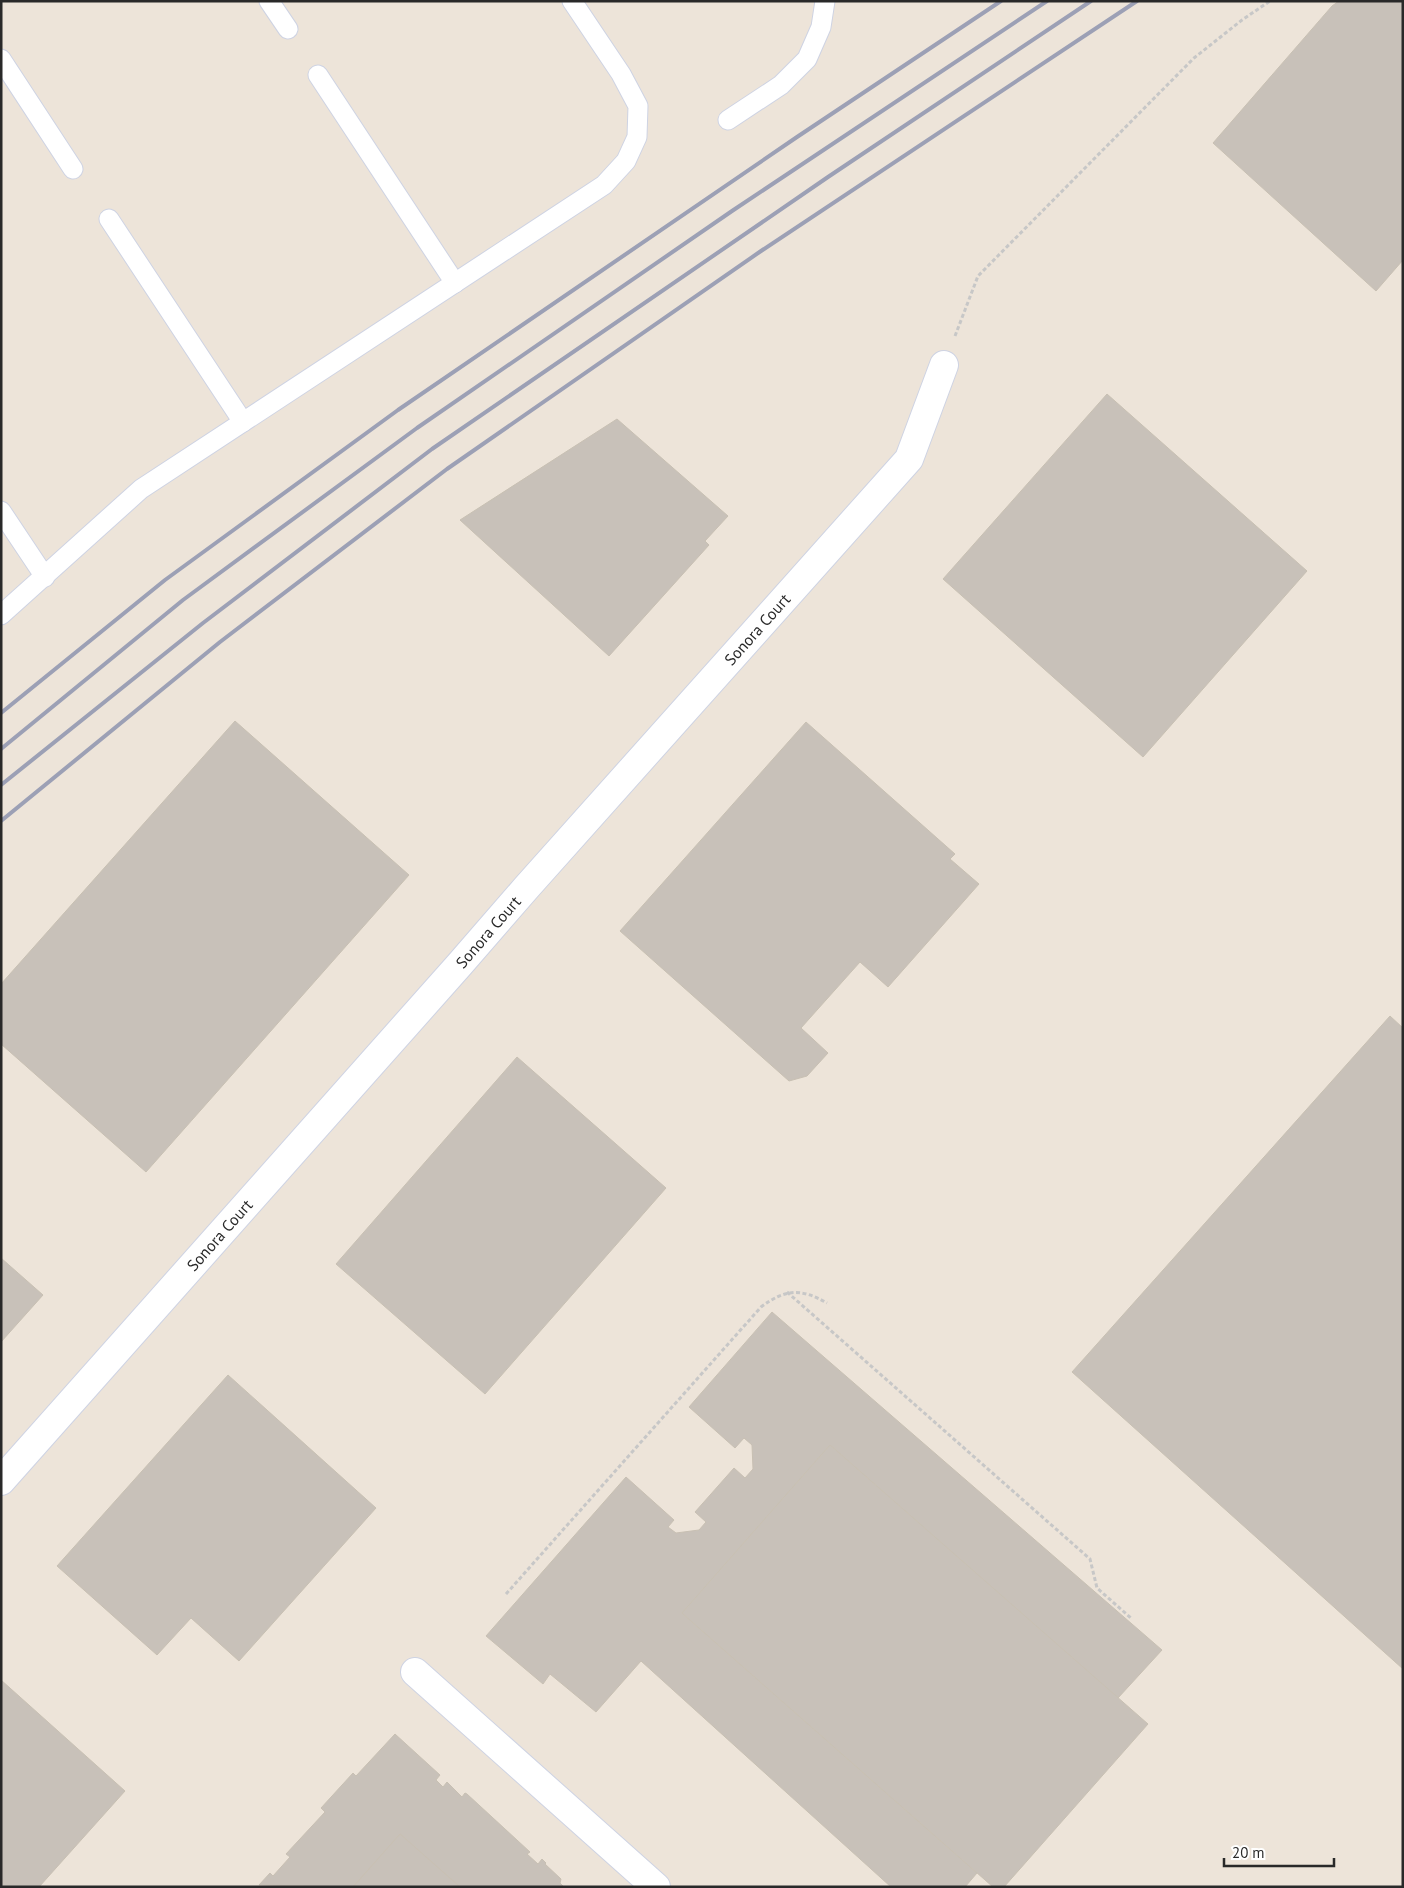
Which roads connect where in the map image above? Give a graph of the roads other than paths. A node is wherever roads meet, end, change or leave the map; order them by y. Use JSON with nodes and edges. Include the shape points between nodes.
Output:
{"nodes":[{"id":1,"x":270,"y":1,"type":"edge"},
{"id":2,"x":572,"y":1,"type":"edge"},
{"id":3,"x":825,"y":1,"type":"edge"},
{"id":4,"x":288,"y":29,"type":"dead end"},
{"id":5,"x":1,"y":59,"type":"edge"},
{"id":6,"x":318,"y":75,"type":"dead end"},
{"id":7,"x":728,"y":120,"type":"dead end"},
{"id":8,"x":73,"y":169,"type":"dead end"},
{"id":9,"x":109,"y":219,"type":"dead end"},
{"id":10,"x":455,"y":283,"type":"junction"},
{"id":11,"x":944,"y":365,"type":"road end"},
{"id":12,"x":243,"y":422,"type":"junction"},
{"id":13,"x":1,"y":511,"type":"edge"},
{"id":14,"x":45,"y":577,"type":"junction"},
{"id":15,"x":1,"y":615,"type":"edge"},
{"id":16,"x":1,"y":1481,"type":"edge"},
{"id":17,"x":415,"y":1672,"type":"dead end"},
{"id":18,"x":656,"y":1887,"type":"edge"}],
"edges":[{"from":1,"to":4,"type":"lane"},
{"from":2,"to":10,"type":"lane","via":[[621,74],[638,106],[637,137],[626,161],[604,185]]},
{"from":3,"to":7,"type":"lane","via":[[821,27],[807,59],[781,85]]},
{"from":5,"to":8,"type":"lane"},
{"from":6,"to":10,"type":"lane"},
{"from":9,"to":12,"type":"lane"},
{"from":10,"to":12,"type":"lane"},
{"from":11,"to":16,"type":"street","name":"Sonora Court","via":[[909,459]]},
{"from":12,"to":14,"type":"lane","via":[[142,488]]},
{"from":13,"to":14,"type":"lane"},
{"from":14,"to":15,"type":"lane"},
{"from":17,"to":18,"type":"street"}]}
